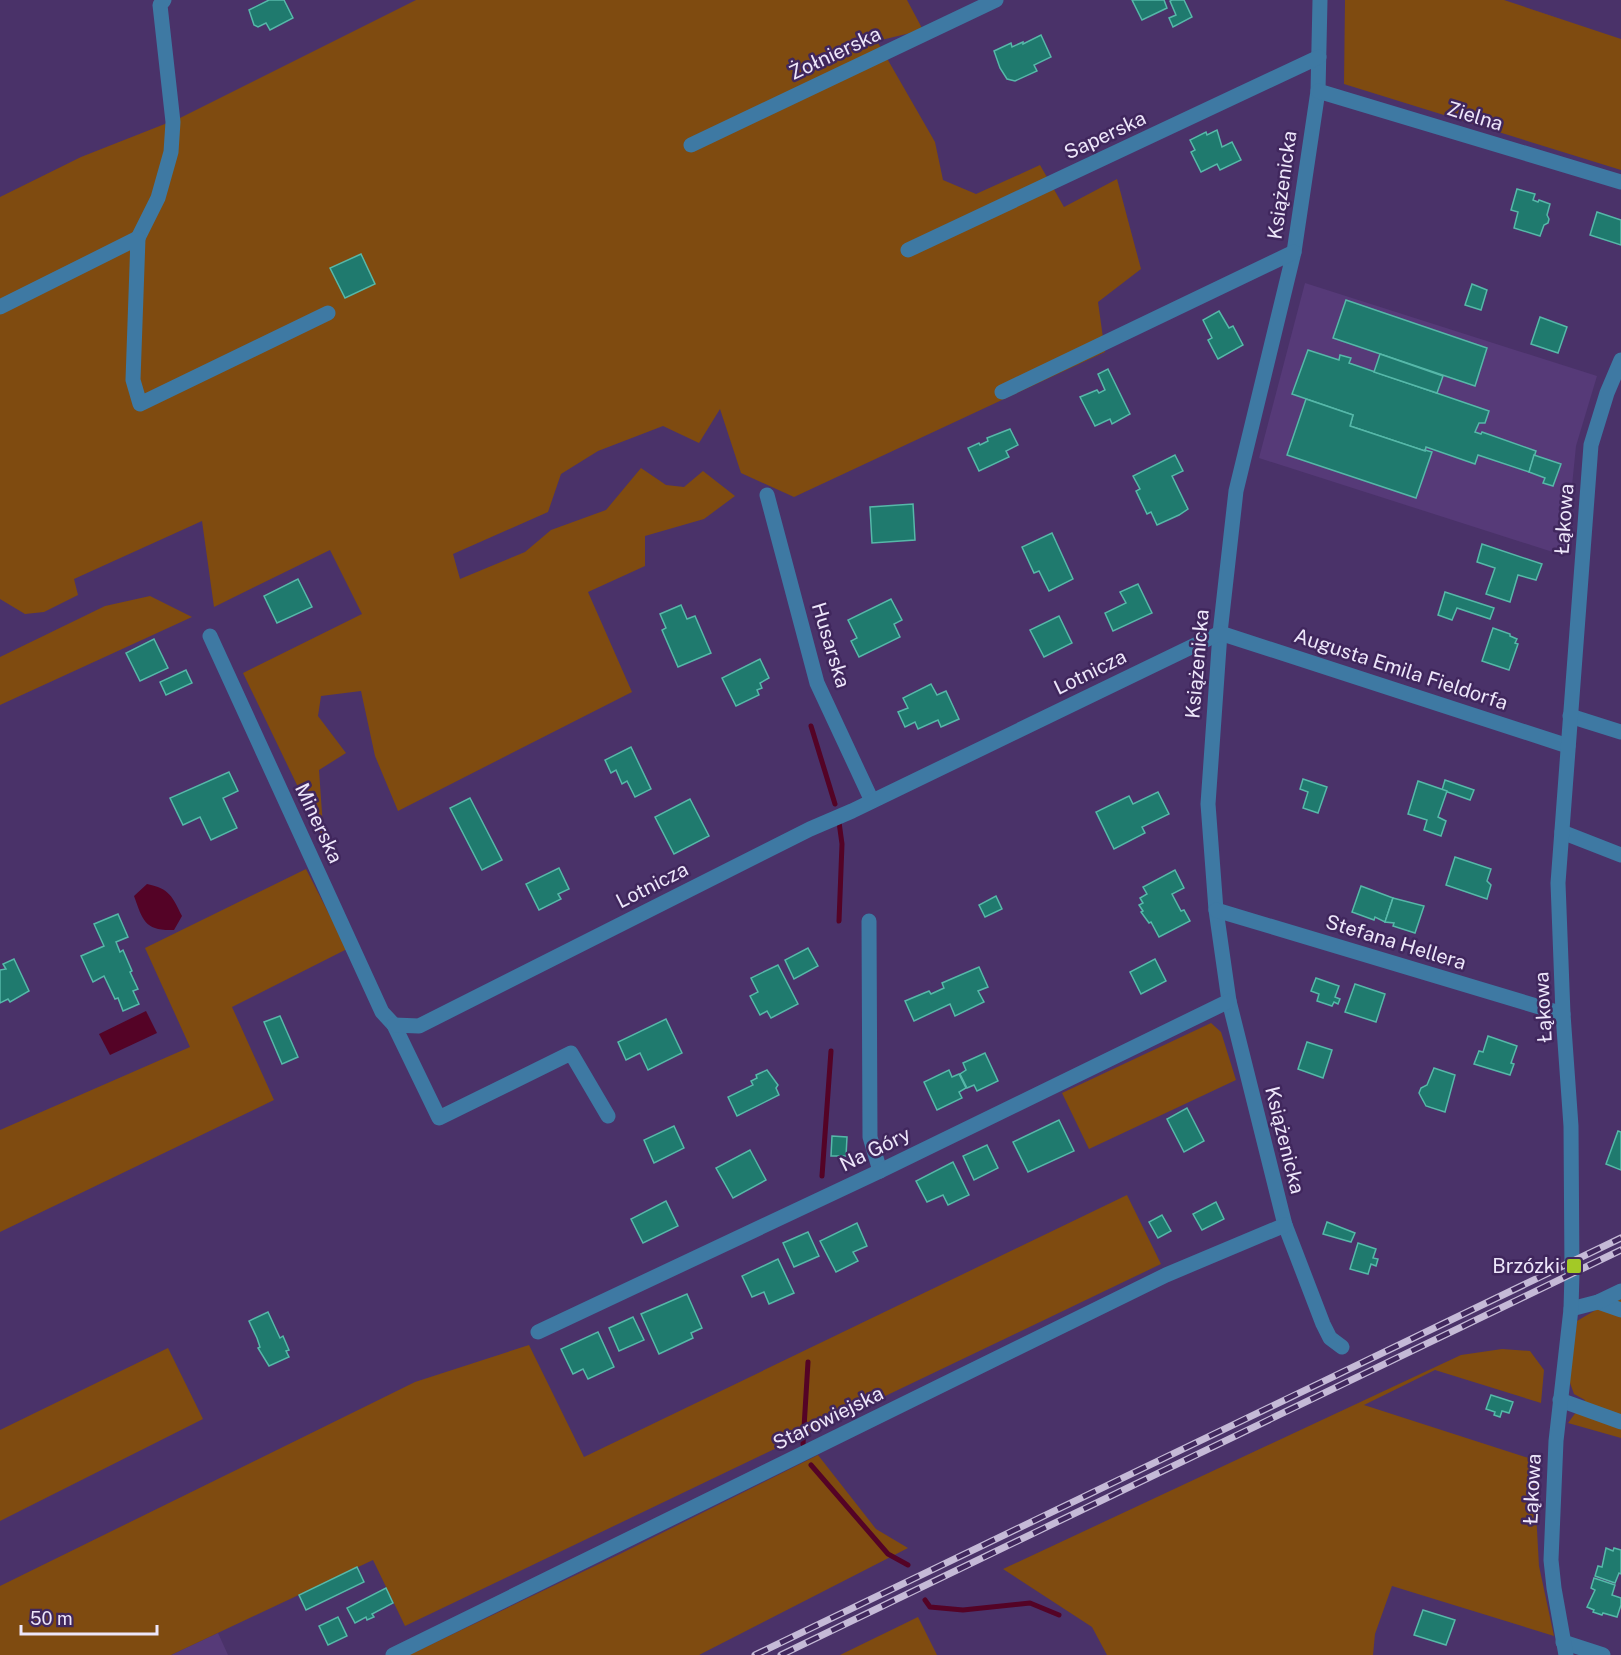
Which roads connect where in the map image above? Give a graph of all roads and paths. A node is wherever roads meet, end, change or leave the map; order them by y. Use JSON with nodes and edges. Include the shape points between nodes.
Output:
{"nodes":[{"id":1,"x":164,"y":0,"type":"edge"},
{"id":2,"x":996,"y":0,"type":"edge"},
{"id":3,"x":1320,"y":0,"type":"edge"},
{"id":4,"x":1319,"y":57,"type":"junction"},
{"id":5,"x":1318,"y":91,"type":"junction"},
{"id":6,"x":692,"y":145,"type":"dead end"},
{"id":7,"x":1621,"y":182,"type":"edge"},
{"id":8,"x":138,"y":238,"type":"junction"},
{"id":9,"x":908,"y":250,"type":"dead end"},
{"id":10,"x":1294,"y":252,"type":"junction"},
{"id":11,"x":0,"y":307,"type":"edge"},
{"id":12,"x":328,"y":313,"type":"dead end"},
{"id":13,"x":1621,"y":360,"type":"edge"},
{"id":14,"x":1002,"y":392,"type":"dead end"},
{"id":15,"x":767,"y":495,"type":"dead end"},
{"id":16,"x":1220,"y":633,"type":"junction"},
{"id":17,"x":210,"y":636,"type":"dead end"},
{"id":18,"x":1570,"y":716,"type":"junction"},
{"id":19,"x":1621,"y":732,"type":"edge"},
{"id":20,"x":1568,"y":746,"type":"junction"},
{"id":21,"x":872,"y":801,"type":"junction"},
{"id":22,"x":1562,"y":832,"type":"junction"},
{"id":23,"x":1621,"y":855,"type":"edge"},
{"id":24,"x":1216,"y":910,"type":"junction"},
{"id":25,"x":870,"y":921,"type":"dead end"},
{"id":26,"x":1229,"y":1001,"type":"junction"},
{"id":27,"x":1563,"y":1014,"type":"junction"},
{"id":28,"x":394,"y":1025,"type":"junction"},
{"id":29,"x":608,"y":1116,"type":"dead end"},
{"id":30,"x":880,"y":1171,"type":"junction"},
{"id":31,"x":1285,"y":1226,"type":"junction"},
{"id":32,"x":1621,"y":1291,"type":"edge"},
{"id":33,"x":1598,"y":1302,"type":"junction"},
{"id":34,"x":1571,"y":1309,"type":"junction"},
{"id":35,"x":1621,"y":1310,"type":"edge"},
{"id":36,"x":538,"y":1332,"type":"dead end"},
{"id":37,"x":1342,"y":1347,"type":"dead end"},
{"id":38,"x":1560,"y":1400,"type":"junction"},
{"id":39,"x":1621,"y":1422,"type":"edge"},
{"id":40,"x":1564,"y":1648,"type":"edge"},
{"id":41,"x":393,"y":1655,"type":"edge"},
{"id":42,"x":1603,"y":1655,"type":"edge"}],
"edges":[{"from":1,"to":8,"type":"street","via":[[159,5],[173,122],[171,152],[158,198]]},
{"from":2,"to":6,"type":"street","name":"Żołnierska"},
{"from":3,"to":4,"type":"street","name":"Książenicka"},
{"from":4,"to":5,"type":"street","name":"Książenicka"},
{"from":4,"to":9,"type":"street","name":"Saperska"},
{"from":5,"to":7,"type":"street","name":"Zielna"},
{"from":5,"to":10,"type":"street","name":"Książenicka"},
{"from":8,"to":11,"type":"street"},
{"from":8,"to":12,"type":"street","via":[[133,380],[140,404]]},
{"from":10,"to":14,"type":"street"},
{"from":10,"to":16,"type":"street","name":"Książenicka","via":[[1236,491]]},
{"from":13,"to":18,"type":"street","name":"Łąkowa","via":[[1591,445]]},
{"from":15,"to":21,"type":"street","name":"Husarska","via":[[817,683]]},
{"from":16,"to":20,"type":"street","name":"Augusta Emila Fieldorfa"},
{"from":16,"to":21,"type":"street","name":"Lotnicza"},
{"from":16,"to":24,"type":"street","name":"Książenicka","via":[[1208,804]]},
{"from":17,"to":28,"type":"street","name":"Minerska","via":[[382,1012]]},
{"from":18,"to":19,"type":"street"},
{"from":18,"to":20,"type":"street","name":"Łąkowa"},
{"from":20,"to":22,"type":"street","name":"Łąkowa"},
{"from":21,"to":28,"type":"street","name":"Lotnicza","via":[[419,1026]]},
{"from":22,"to":23,"type":"street"},
{"from":22,"to":27,"type":"street","name":"Łąkowa","via":[[1558,883]]},
{"from":24,"to":26,"type":"street","name":"Książenicka"},
{"from":24,"to":27,"type":"street","name":"Stefana Hellera"},
{"from":25,"to":30,"type":"street","via":[[870,1137]]},
{"from":26,"to":30,"type":"street","name":"Na Góry"},
{"from":26,"to":31,"type":"street","name":"Książenicka"},
{"from":27,"to":34,"type":"street","name":"Łąkowa","via":[[1571,1126]]},
{"from":28,"to":29,"type":"street","via":[[439,1118],[571,1053]]},
{"from":30,"to":36,"type":"street","name":"Na Góry"},
{"from":31,"to":37,"type":"street","name":"Książenicka","via":[[1323,1324],[1330,1338]]},
{"from":31,"to":41,"type":"street","name":"Starowiejska","via":[[1166,1275]]},
{"from":32,"to":33,"type":"street"},
{"from":33,"to":34,"type":"street"},
{"from":33,"to":35,"type":"street"},
{"from":34,"to":38,"type":"street","name":"Łąkowa"},
{"from":38,"to":39,"type":"street"},
{"from":38,"to":40,"type":"street","name":"Łąkowa","via":[[1551,1560]]},
{"from":40,"to":42,"type":"street"}]}
